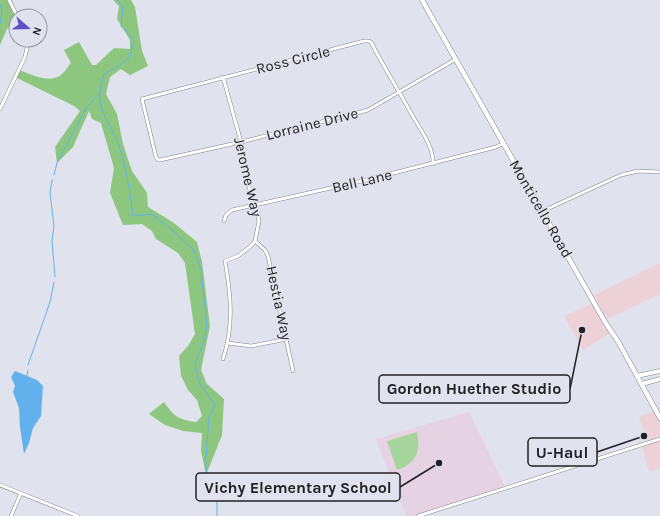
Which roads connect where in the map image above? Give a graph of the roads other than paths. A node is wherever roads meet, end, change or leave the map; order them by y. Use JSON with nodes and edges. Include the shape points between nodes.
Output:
{"nodes":[{"id":1,"x":422,"y":0,"type":"edge"},
{"id":2,"x":27,"y":48,"type":"edge"},
{"id":3,"x":456,"y":59,"type":"junction"},
{"id":4,"x":223,"y":77,"type":"junction"},
{"id":5,"x":400,"y":91,"type":"junction"},
{"id":6,"x":0,"y":109,"type":"edge"},
{"id":7,"x":241,"y":142,"type":"junction"},
{"id":8,"x":504,"y":144,"type":"junction"},
{"id":9,"x":158,"y":160,"type":"joint"},
{"id":10,"x":433,"y":164,"type":"junction"},
{"id":11,"x":660,"y":172,"type":"edge"},
{"id":12,"x":255,"y":205,"type":"junction"},
{"id":13,"x":543,"y":211,"type":"junction"},
{"id":14,"x":224,"y":221,"type":"dead end"},
{"id":15,"x":255,"y":241,"type":"junction"},
{"id":16,"x":287,"y":339,"type":"junction"},
{"id":17,"x":228,"y":343,"type":"junction"},
{"id":18,"x":223,"y":359,"type":"dead end"},
{"id":19,"x":293,"y":370,"type":"dead end"},
{"id":20,"x":660,"y":371,"type":"edge"},
{"id":21,"x":637,"y":376,"type":"junction"},
{"id":22,"x":660,"y":379,"type":"edge"},
{"id":23,"x":642,"y":384,"type":"junction"},
{"id":24,"x":660,"y":418,"type":"edge"},
{"id":25,"x":660,"y":439,"type":"edge"},
{"id":26,"x":0,"y":485,"type":"edge"},
{"id":27,"x":21,"y":493,"type":"junction"},
{"id":28,"x":11,"y":516,"type":"edge"},
{"id":29,"x":78,"y":516,"type":"edge"},
{"id":30,"x":418,"y":516,"type":"edge"}],
"edges":[{"from":1,"to":3,"type":"main road","name":"Monticello Road"},
{"from":2,"to":6,"type":"street"},
{"from":3,"to":5,"type":"street","name":"Lorraine Drive"},
{"from":3,"to":8,"type":"main road","name":"Monticello Road"},
{"from":4,"to":5,"type":"street","name":"Ross Circle","via":[[366,40],[371,42]]},
{"from":4,"to":7,"type":"street","name":"Jerome Way"},
{"from":4,"to":9,"type":"street","name":"Ross Circle","via":[[142,99]]},
{"from":5,"to":7,"type":"street","name":"Lorraine Drive","via":[[368,110]]},
{"from":5,"to":10,"type":"street","name":"Ross Circle","via":[[428,143]]},
{"from":7,"to":9,"type":"street","name":"Lorraine Drive"},
{"from":7,"to":12,"type":"street","name":"Jerome Way"},
{"from":8,"to":10,"type":"street","name":"Bell Lane"},
{"from":8,"to":13,"type":"main road","name":"Monticello Road"},
{"from":10,"to":12,"type":"street","name":"Bell Lane"},
{"from":11,"to":13,"type":"street","via":[[638,171],[621,175]]},
{"from":12,"to":14,"type":"street","name":"Bell Lane","via":[[232,210]]},
{"from":12,"to":15,"type":"street","name":"Jerome Way","via":[[259,221]]},
{"from":13,"to":21,"type":"main road","name":"Monticello Road"},
{"from":15,"to":16,"type":"street","name":"Hestia Way","via":[[268,256]]},
{"from":15,"to":17,"type":"street","via":[[248,250],[225,261],[231,303]]},
{"from":16,"to":17,"type":"street","via":[[251,346]]},
{"from":16,"to":19,"type":"street","name":"Hestia Way"},
{"from":17,"to":18,"type":"street"},
{"from":20,"to":21,"type":"street"},
{"from":21,"to":23,"type":"main road","name":"Monticello Road"},
{"from":22,"to":23,"type":"street"},
{"from":23,"to":24,"type":"main road","name":"Monticello Road"},
{"from":25,"to":30,"type":"street"},
{"from":26,"to":27,"type":"street"},
{"from":27,"to":28,"type":"street"},
{"from":27,"to":29,"type":"street"}]}
